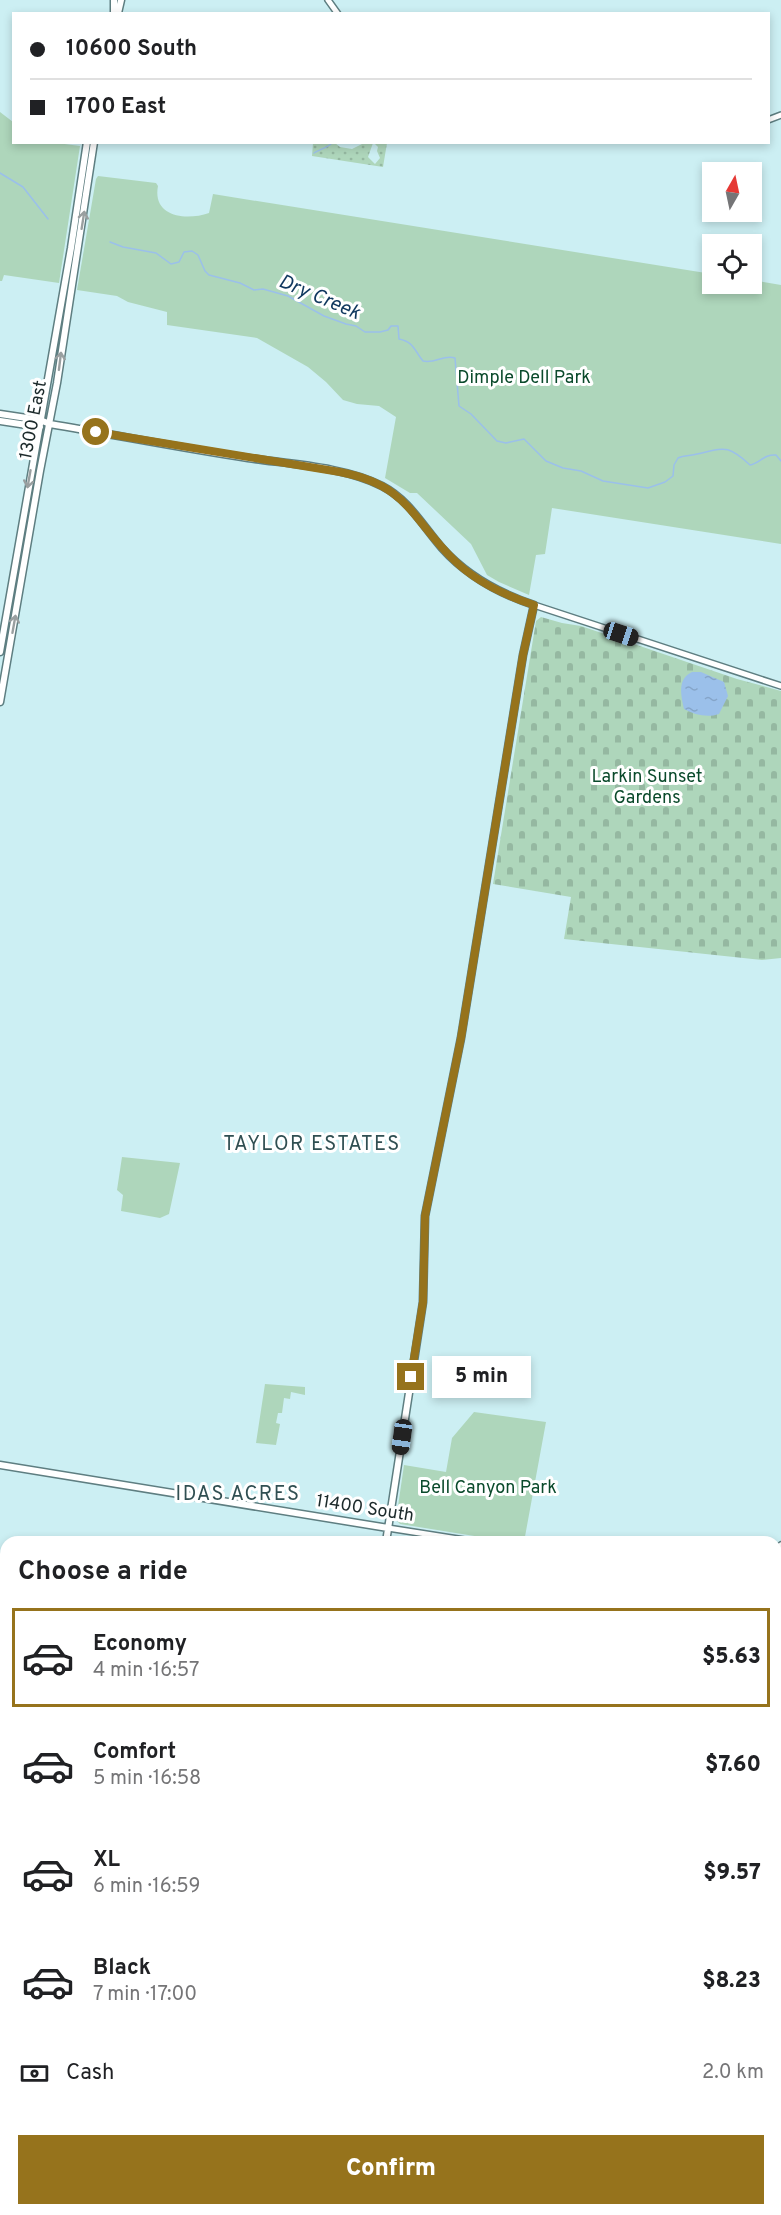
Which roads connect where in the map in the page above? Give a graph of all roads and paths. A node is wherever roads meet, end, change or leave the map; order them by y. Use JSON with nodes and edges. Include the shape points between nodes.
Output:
{"nodes":[{"id":1,"x":87,"y":144,"type":"edge"},
{"id":2,"x":94,"y":144,"type":"edge"},
{"id":3,"x":0,"y":414,"type":"edge"},
{"id":4,"x":0,"y":421,"type":"edge"},
{"id":5,"x":39,"y":423,"type":"junction"},
{"id":6,"x":50,"y":424,"type":"junction"},
{"id":7,"x":534,"y":605,"type":"junction"},
{"id":8,"x":0,"y":652,"type":"edge"},
{"id":9,"x":781,"y":686,"type":"edge"},
{"id":10,"x":0,"y":702,"type":"edge"},
{"id":11,"x":0,"y":1465,"type":"edge"},
{"id":12,"x":388,"y":1528,"type":"junction"},
{"id":13,"x":387,"y":1536,"type":"edge"},
{"id":14,"x":439,"y":1536,"type":"edge"}],
"edges":[{"from":1,"to":5,"type":"main road","name":"1300 East"},
{"from":6,"to":2,"type":"main road","name":"1300 East","one_way":true},
{"from":3,"to":5,"type":"main road"},
{"from":4,"to":5,"type":"main road"},
{"from":5,"to":6,"type":"main road"},
{"from":5,"to":8,"type":"main road","name":"1300 East","one_way":true},
{"from":6,"to":7,"type":"main road","via":[[360,477],[384,487],[413,510],[468,573],[495,590]]},
{"from":10,"to":6,"type":"main road","name":"1300 East","one_way":true},
{"from":7,"to":9,"type":"street"},
{"from":7,"to":12,"type":"main road","via":[[461,1038],[425,1216],[423,1302]]},
{"from":11,"to":12,"type":"main road","name":"11400 South"},
{"from":12,"to":13,"type":"main road"},
{"from":12,"to":14,"type":"street","name":"11400 South"}]}
